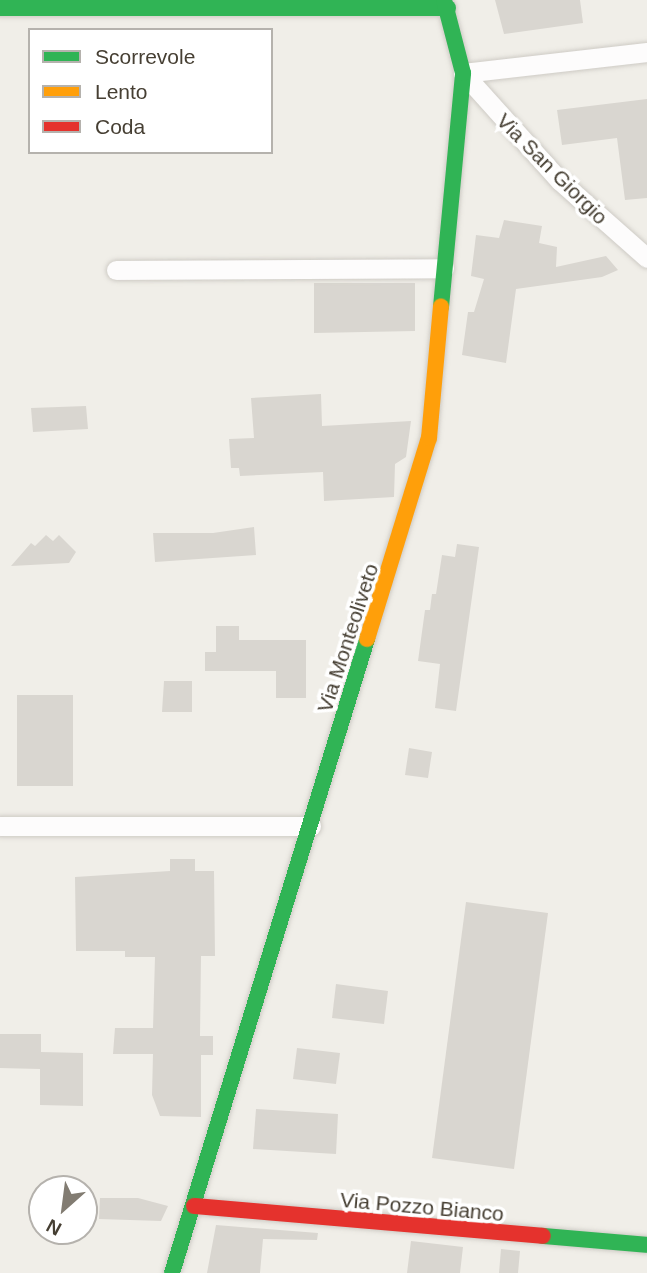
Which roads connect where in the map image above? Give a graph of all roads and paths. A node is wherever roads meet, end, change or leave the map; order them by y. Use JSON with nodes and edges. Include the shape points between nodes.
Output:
{"nodes":[{"id":1,"x":446,"y":4,"type":"edge"},
{"id":2,"x":0,"y":8,"type":"edge"},
{"id":3,"x":647,"y":52,"type":"edge"},
{"id":4,"x":463,"y":73,"type":"junction"},
{"id":5,"x":647,"y":258,"type":"edge"},
{"id":6,"x":444,"y":268,"type":"junction"},
{"id":7,"x":116,"y":270,"type":"dead end"},
{"id":8,"x":0,"y":826,"type":"edge"},
{"id":9,"x":311,"y":826,"type":"junction"},
{"id":10,"x":194,"y":1206,"type":"junction"},
{"id":11,"x":647,"y":1245,"type":"edge"},
{"id":12,"x":172,"y":1273,"type":"edge"}],
"edges":[{"from":1,"to":2,"type":"street"},
{"from":1,"to":4,"type":"street","name":"Via Monteoliveto"},
{"from":3,"to":4,"type":"street"},
{"from":4,"to":5,"type":"street","name":"Via San Giorgio","via":[[552,172]]},
{"from":4,"to":6,"type":"street","name":"Via Monteoliveto"},
{"from":6,"to":7,"type":"street"},
{"from":6,"to":9,"type":"street","name":"Via Monteoliveto","via":[[429,438]]},
{"from":8,"to":9,"type":"street"},
{"from":9,"to":10,"type":"street","name":"Via Monteoliveto"},
{"from":10,"to":11,"type":"street","name":"Via Pozzo Bianco"},
{"from":10,"to":12,"type":"street","name":"Via Monteoliveto"}]}
